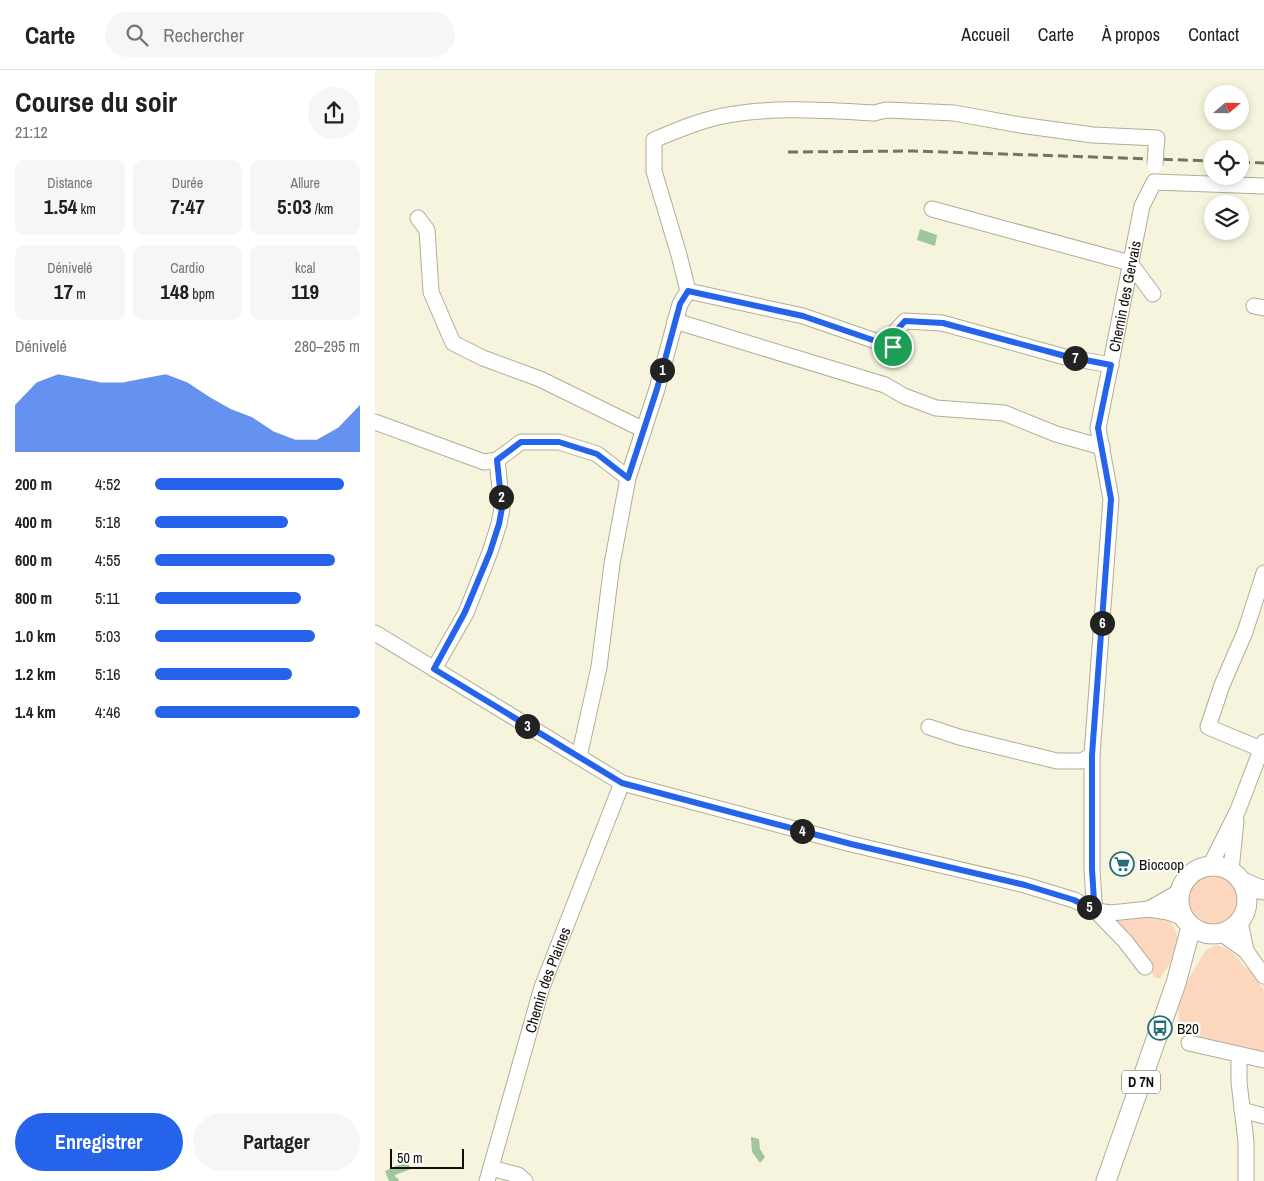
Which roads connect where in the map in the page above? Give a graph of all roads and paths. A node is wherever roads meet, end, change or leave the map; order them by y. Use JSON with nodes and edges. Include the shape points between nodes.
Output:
{"nodes":[{"id":1,"x":1154,"y":182,"type":"junction"},
{"id":2,"x":1264,"y":186,"type":"edge"},
{"id":3,"x":932,"y":209,"type":"dead end"},
{"id":4,"x":418,"y":218,"type":"dead end"},
{"id":5,"x":1131,"y":263,"type":"junction"},
{"id":6,"x":688,"y":291,"type":"junction"},
{"id":7,"x":1153,"y":294,"type":"dead end"},
{"id":8,"x":675,"y":321,"type":"junction"},
{"id":9,"x":1111,"y":365,"type":"junction"},
{"id":10,"x":375,"y":422,"type":"edge"},
{"id":11,"x":644,"y":430,"type":"junction"},
{"id":12,"x":1102,"y":447,"type":"junction"},
{"id":13,"x":497,"y":460,"type":"junction"},
{"id":14,"x":628,"y":478,"type":"junction"},
{"id":15,"x":1264,"y":573,"type":"edge"},
{"id":16,"x":375,"y":633,"type":"edge"},
{"id":17,"x":434,"y":669,"type":"junction"},
{"id":18,"x":929,"y":727,"type":"dead end"},
{"id":19,"x":1092,"y":755,"type":"junction"},
{"id":20,"x":1262,"y":755,"type":"edge"},
{"id":21,"x":579,"y":757,"type":"junction"},
{"id":22,"x":622,"y":783,"type":"junction"},
{"id":23,"x":1238,"y":810,"type":"junction"},
{"id":24,"x":1210,"y":866,"type":"junction"},
{"id":25,"x":1237,"y":876,"type":"junction"},
{"id":26,"x":1264,"y":890,"type":"edge"},
{"id":27,"x":1179,"y":892,"type":"junction"},
{"id":28,"x":1264,"y":901,"type":"edge"},
{"id":29,"x":1149,"y":909,"type":"junction"},
{"id":30,"x":1096,"y":911,"type":"junction"},
{"id":31,"x":1243,"y":917,"type":"junction"},
{"id":32,"x":1187,"y":923,"type":"junction"},
{"id":33,"x":1216,"y":934,"type":"junction"},
{"id":34,"x":1246,"y":951,"type":"junction"},
{"id":35,"x":1145,"y":968,"type":"dead end"},
{"id":36,"x":1264,"y":976,"type":"edge"},
{"id":37,"x":1176,"y":983,"type":"junction"},
{"id":38,"x":1189,"y":1043,"type":"dead end"},
{"id":39,"x":1239,"y":1055,"type":"junction"},
{"id":40,"x":1264,"y":1060,"type":"edge"},
{"id":41,"x":1242,"y":1110,"type":"junction"},
{"id":42,"x":1264,"y":1116,"type":"edge"},
{"id":43,"x":489,"y":1174,"type":"edge"},
{"id":44,"x":525,"y":1181,"type":"edge"},
{"id":45,"x":1107,"y":1181,"type":"edge"},
{"id":46,"x":1246,"y":1181,"type":"edge"}],
"edges":[{"from":1,"to":2,"type":"street"},
{"from":1,"to":5,"type":"street","name":"Chemin des Gervais","via":[[1142,206]]},
{"from":1,"to":6,"type":"street","bridge":true,"via":[[1157,138],[1093,135],[954,113],[795,110],[717,117],[654,140],[654,171]]},
{"from":3,"to":5,"type":"street"},
{"from":4,"to":11,"type":"street","via":[[427,230],[431,292],[453,343]]},
{"from":5,"to":7,"type":"street"},
{"from":5,"to":9,"type":"street","name":"Chemin des Gervais"},
{"from":6,"to":8,"type":"street"},
{"from":6,"to":9,"type":"street","via":[[803,316],[893,347],[895,332],[905,321],[943,323]]},
{"from":8,"to":11,"type":"street"},
{"from":8,"to":12,"type":"street","via":[[885,385],[936,408],[1004,413],[1056,434]]},
{"from":9,"to":12,"type":"street","name":"Chemin des Gervais","via":[[1098,428]]},
{"from":10,"to":13,"type":"street","via":[[484,462]]},
{"from":11,"to":14,"type":"street"},
{"from":12,"to":19,"type":"street","name":"Chemin des Gervais","via":[[1111,499]]},
{"from":13,"to":14,"type":"street","via":[[521,442],[559,442],[597,454]]},
{"from":13,"to":17,"type":"street","via":[[502,508],[499,524],[465,612]]},
{"from":14,"to":21,"type":"street","via":[[611,564],[599,667]]},
{"from":15,"to":20,"type":"street","via":[[1208,727]]},
{"from":16,"to":17,"type":"street"},
{"from":17,"to":21,"type":"street"},
{"from":18,"to":19,"type":"street","via":[[1057,762],[1082,761]]},
{"from":19,"to":30,"type":"street","name":"Chemin des Gervais","via":[[1092,869]]},
{"from":20,"to":23,"type":"street"},
{"from":21,"to":22,"type":"street"},
{"from":22,"to":30,"type":"street","via":[[851,844],[1025,885],[1074,900]]},
{"from":22,"to":43,"type":"street","name":"Chemin des Plaines","via":[[542,987]]},
{"from":23,"to":24,"type":"street"},
{"from":23,"to":25,"type":"street"},
{"from":24,"to":25,"type":"main road","via":[[1221,866]]},
{"from":24,"to":27,"type":"main road","via":[[1190,874]]},
{"from":25,"to":26,"type":"main road"},
{"from":25,"to":31,"type":"main road","via":[[1247,897]]},
{"from":27,"to":29,"type":"street"},
{"from":27,"to":32,"type":"main road","via":[[1180,910]]},
{"from":28,"to":31,"type":"main road"},
{"from":29,"to":30,"type":"street","via":[[1111,914]]},
{"from":29,"to":32,"type":"street","via":[[1168,912]]},
{"from":30,"to":35,"type":"street"},
{"from":31,"to":33,"type":"main road","via":[[1233,929]]},
{"from":31,"to":34,"type":"street"},
{"from":32,"to":33,"type":"main road","via":[[1200,932]]},
{"from":32,"to":37,"type":"main road","number":"D 7N"},
{"from":33,"to":34,"type":"street"},
{"from":33,"to":37,"type":"main road","number":"D 7N","via":[[1199,947]]},
{"from":34,"to":36,"type":"street"},
{"from":37,"to":45,"type":"main road","number":"D 7N"},
{"from":38,"to":39,"type":"street"},
{"from":39,"to":40,"type":"street"},
{"from":39,"to":41,"type":"street"},
{"from":41,"to":42,"type":"street"},
{"from":41,"to":46,"type":"street"},
{"from":43,"to":44,"type":"street","via":[[518,1175]]}]}
